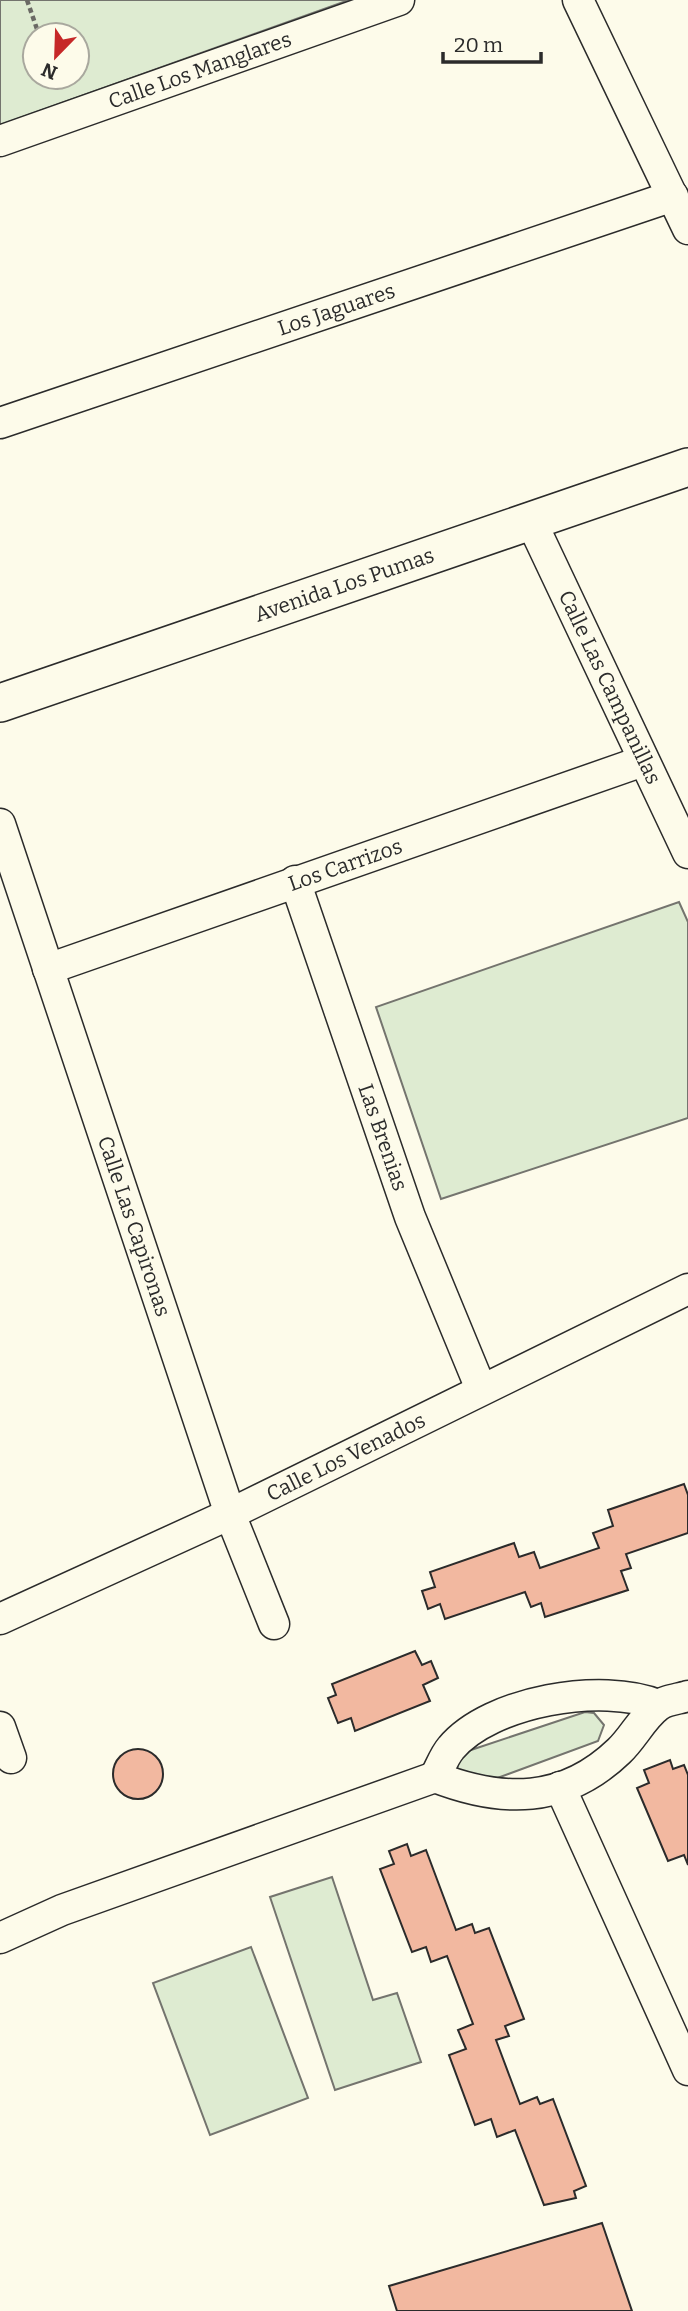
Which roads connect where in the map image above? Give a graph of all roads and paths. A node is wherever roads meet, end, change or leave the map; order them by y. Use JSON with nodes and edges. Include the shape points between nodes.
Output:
{"nodes":[{"id":1,"x":27,"y":0,"type":"edge"},
{"id":2,"x":399,"y":0,"type":"edge"},
{"id":3,"x":578,"y":0,"type":"edge"},
{"id":4,"x":35,"y":21,"type":"edge"},
{"id":5,"x":0,"y":141,"type":"edge"},
{"id":6,"x":673,"y":196,"type":"junction"},
{"id":7,"x":688,"y":229,"type":"edge"},
{"id":8,"x":0,"y":423,"type":"edge"},
{"id":9,"x":688,"y":467,"type":"edge"},
{"id":10,"x":531,"y":521,"type":"junction"},
{"id":11,"x":0,"y":703,"type":"edge"},
{"id":12,"x":643,"y":761,"type":"junction"},
{"id":13,"x":0,"y":824,"type":"edge"},
{"id":14,"x":688,"y":853,"type":"edge"},
{"id":15,"x":295,"y":881,"type":"junction"},
{"id":16,"x":48,"y":968,"type":"junction"},
{"id":17,"x":688,"y":1289,"type":"edge"},
{"id":18,"x":481,"y":1389,"type":"junction"},
{"id":19,"x":230,"y":1514,"type":"junction"},
{"id":20,"x":0,"y":1619,"type":"edge"},
{"id":21,"x":274,"y":1625,"type":"dead end"},
{"id":22,"x":688,"y":1696,"type":"edge"},
{"id":23,"x":658,"y":1705,"type":"junction"},
{"id":24,"x":0,"y":1727,"type":"edge"},
{"id":25,"x":11,"y":1758,"type":"dead end"},
{"id":26,"x":435,"y":1777,"type":"junction"},
{"id":27,"x":561,"y":1787,"type":"junction"},
{"id":28,"x":0,"y":1938,"type":"edge"},
{"id":29,"x":688,"y":2070,"type":"edge"}],
"edges":[{"from":1,"to":4,"type":"path"},
{"from":2,"to":5,"type":"street","name":"Calle Los Manglares"},
{"from":3,"to":6,"type":"street"},
{"from":6,"to":7,"type":"street"},
{"from":6,"to":8,"type":"street","name":"Los Jaguares"},
{"from":9,"to":10,"type":"street","name":"Avenida Los Pumas"},
{"from":10,"to":11,"type":"street","name":"Avenida Los Pumas"},
{"from":10,"to":12,"type":"street","name":"Calle Las Campanillas"},
{"from":12,"to":14,"type":"street","name":"Calle Las Campanillas"},
{"from":12,"to":15,"type":"street","name":"Los Carrizos"},
{"from":13,"to":16,"type":"street","name":"Calle Las Capironas"},
{"from":15,"to":16,"type":"street","name":"Los Carrizos"},
{"from":15,"to":18,"type":"street","name":"Las Brenias","via":[[411,1217]]},
{"from":16,"to":19,"type":"street","name":"Calle Las Capironas"},
{"from":17,"to":18,"type":"street","name":"Calle Los Venados"},
{"from":18,"to":19,"type":"street","name":"Calle Los Venados"},
{"from":19,"to":20,"type":"street","name":"Calle Los Venados"},
{"from":19,"to":21,"type":"street","name":"Calle Las Capironas"},
{"from":22,"to":23,"type":"street"},
{"from":23,"to":26,"type":"street","via":[[636,1696],[601,1693],[531,1704],[476,1730],[451,1748]]},
{"from":23,"to":27,"type":"street","via":[[611,1758]]},
{"from":24,"to":25,"type":"street"},
{"from":26,"to":27,"type":"street","via":[[490,1794],[514,1796]]},
{"from":26,"to":28,"type":"street","via":[[62,1910]]},
{"from":27,"to":29,"type":"street"}]}
